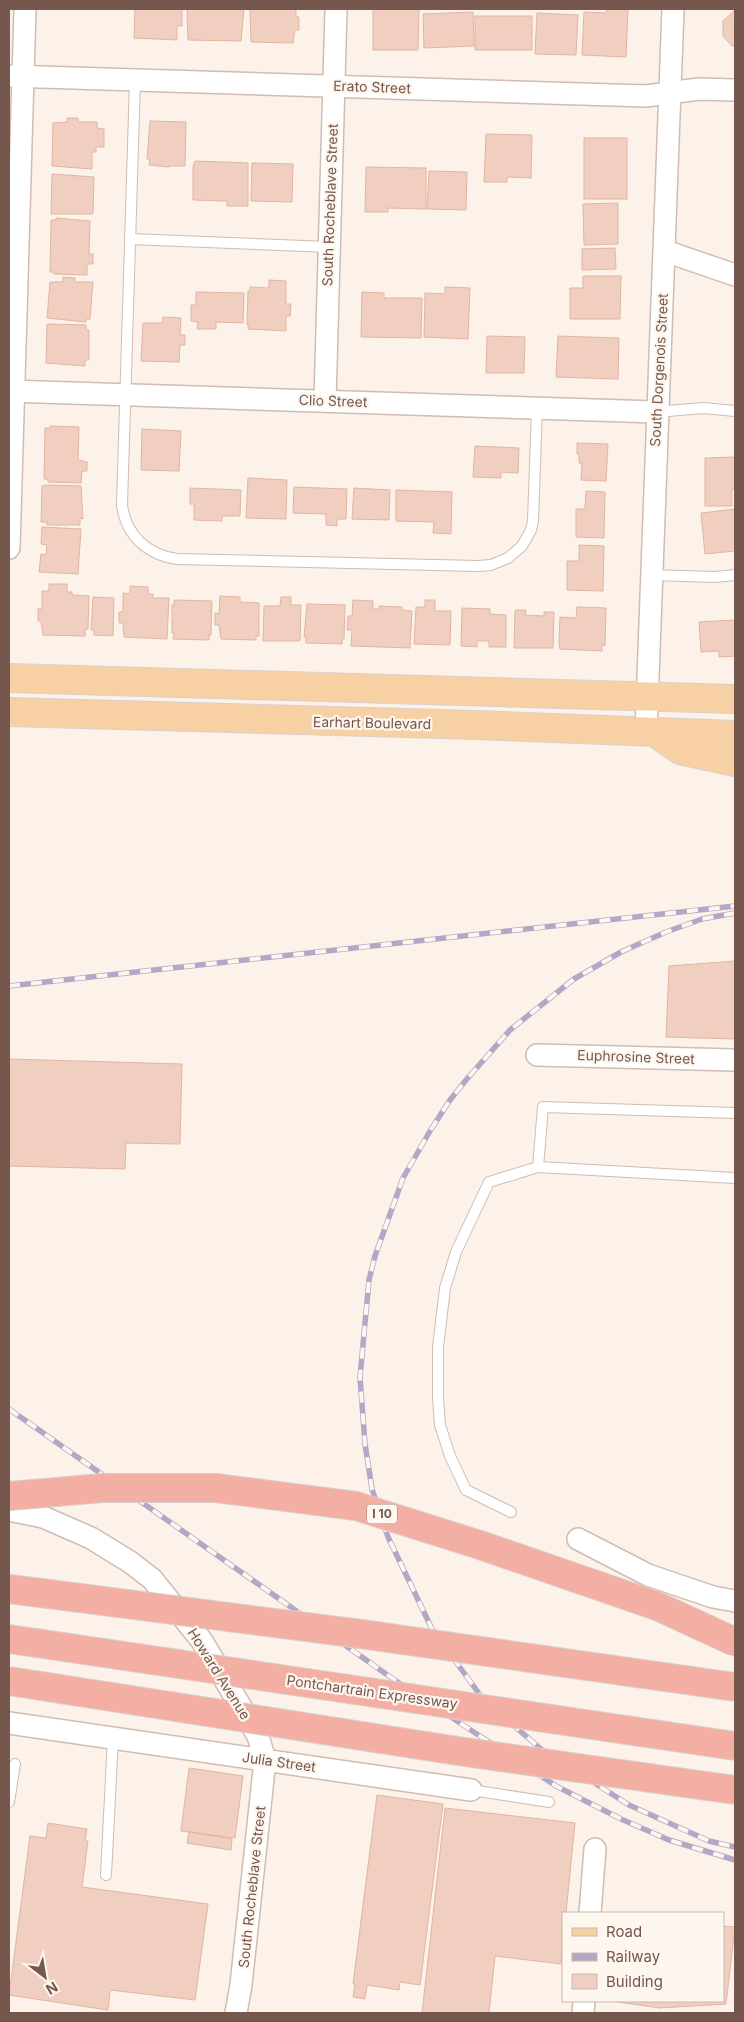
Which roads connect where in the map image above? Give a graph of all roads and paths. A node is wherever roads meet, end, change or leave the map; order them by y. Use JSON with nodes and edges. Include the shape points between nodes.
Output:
{"nodes":[{"id":1,"x":25,"y":9,"type":"edge"},
{"id":2,"x":336,"y":9,"type":"edge"},
{"id":3,"x":673,"y":9,"type":"edge"},
{"id":4,"x":16,"y":76,"type":"edge"},
{"id":5,"x":135,"y":80,"type":"junction"},
{"id":6,"x":334,"y":86,"type":"junction"},
{"id":7,"x":735,"y":90,"type":"edge"},
{"id":8,"x":670,"y":93,"type":"junction"},
{"id":9,"x":130,"y":239,"type":"junction"},
{"id":10,"x":329,"y":247,"type":"junction"},
{"id":11,"x":665,"y":251,"type":"junction"},
{"id":12,"x":735,"y":275,"type":"edge"},
{"id":13,"x":11,"y":391,"type":"edge"},
{"id":14,"x":125,"y":395,"type":"junction"},
{"id":15,"x":325,"y":401,"type":"junction"},
{"id":16,"x":536,"y":408,"type":"junction"},
{"id":17,"x":735,"y":411,"type":"edge"},
{"id":18,"x":656,"y":412,"type":"junction"},
{"id":19,"x":9,"y":548,"type":"edge"},
{"id":20,"x":651,"y":576,"type":"junction"},
{"id":21,"x":735,"y":576,"type":"edge"},
{"id":22,"x":9,"y":678,"type":"edge"},
{"id":23,"x":320,"y":688,"type":"junction"},
{"id":24,"x":648,"y":696,"type":"junction"},
{"id":25,"x":735,"y":699,"type":"edge"},
{"id":26,"x":9,"y":712,"type":"edge"},
{"id":27,"x":318,"y":721,"type":"junction"},
{"id":28,"x":650,"y":732,"type":"junction"},
{"id":29,"x":735,"y":735,"type":"edge"},
{"id":30,"x":735,"y":762,"type":"edge"},
{"id":31,"x":537,"y":1054,"type":"dead end"},
{"id":32,"x":735,"y":1060,"type":"edge"},
{"id":33,"x":735,"y":1113,"type":"edge"},
{"id":34,"x":538,"y":1168,"type":"junction"},
{"id":35,"x":735,"y":1178,"type":"edge"},
{"id":36,"x":9,"y":1496,"type":"edge"},
{"id":37,"x":9,"y":1510,"type":"edge"},
{"id":38,"x":511,"y":1512,"type":"dead end"},
{"id":39,"x":578,"y":1538,"type":"dead end"},
{"id":40,"x":9,"y":1588,"type":"edge"},
{"id":41,"x":735,"y":1601,"type":"edge"},
{"id":42,"x":9,"y":1639,"type":"edge"},
{"id":43,"x":735,"y":1642,"type":"edge"},
{"id":44,"x":9,"y":1681,"type":"edge"},
{"id":45,"x":735,"y":1687,"type":"edge"},
{"id":46,"x":9,"y":1723,"type":"edge"},
{"id":47,"x":113,"y":1738,"type":"junction"},
{"id":48,"x":735,"y":1746,"type":"edge"},
{"id":49,"x":265,"y":1760,"type":"junction"},
{"id":50,"x":15,"y":1764,"type":"dead end"},
{"id":51,"x":471,"y":1790,"type":"joint"},
{"id":52,"x":735,"y":1790,"type":"edge"},
{"id":53,"x":9,"y":1802,"type":"edge"},
{"id":54,"x":549,"y":1802,"type":"dead end"},
{"id":55,"x":595,"y":1849,"type":"dead end"},
{"id":56,"x":106,"y":1875,"type":"dead end"},
{"id":57,"x":590,"y":1912,"type":"edge"},
{"id":58,"x":236,"y":2013,"type":"edge"}],
"edges":[{"from":1,"to":4,"type":"street"},
{"from":2,"to":6,"type":"street","name":"South Rocheblave Street"},
{"from":3,"to":8,"type":"street","name":"South Dorgenois Street"},
{"from":4,"to":5,"type":"street","name":"Erato Street"},
{"from":4,"to":13,"type":"street"},
{"from":5,"to":6,"type":"street","name":"Erato Street"},
{"from":5,"to":9,"type":"lane"},
{"from":6,"to":8,"type":"street","name":"Erato Street","via":[[646,96]]},
{"from":6,"to":10,"type":"street","name":"South Rocheblave Street"},
{"from":7,"to":8,"type":"street","name":"Erato Street","via":[[699,89]]},
{"from":8,"to":11,"type":"street","name":"South Dorgenois Street"},
{"from":9,"to":10,"type":"lane"},
{"from":9,"to":14,"type":"lane"},
{"from":10,"to":15,"type":"street","name":"South Rocheblave Street"},
{"from":11,"to":12,"type":"street"},
{"from":11,"to":18,"type":"street","name":"South Dorgenois Street"},
{"from":13,"to":14,"type":"street","name":"Clio Street"},
{"from":13,"to":19,"type":"street"},
{"from":14,"to":15,"type":"street","name":"Clio Street"},
{"from":14,"to":16,"type":"lane","via":[[122,505],[125,520],[145,547],[178,559],[478,566],[500,562],[522,546],[532,526]]},
{"from":15,"to":16,"type":"street","name":"Clio Street"},
{"from":16,"to":18,"type":"street","name":"Clio Street"},
{"from":17,"to":18,"type":"lane","via":[[703,408]]},
{"from":18,"to":20,"type":"street","name":"South Dorgenois Street"},
{"from":20,"to":21,"type":"lane"},
{"from":20,"to":24,"type":"street","name":"South Dorgenois Street"},
{"from":22,"to":23,"type":"main road"},
{"from":23,"to":24,"type":"main road"},
{"from":23,"to":27,"type":"main road"},
{"from":24,"to":25,"type":"main road"},
{"from":24,"to":28,"type":"street","name":"South Dorgenois Street"},
{"from":26,"to":27,"type":"main road","name":"Earhart Boulevard"},
{"from":27,"to":28,"type":"main road","name":"Earhart Boulevard"},
{"from":28,"to":29,"type":"main road","name":"Earhart Boulevard"},
{"from":28,"to":30,"type":"main road","via":[[680,750]]},
{"from":31,"to":32,"type":"street","name":"Euphrosine Street"},
{"from":33,"to":34,"type":"lane","via":[[543,1107]]},
{"from":34,"to":35,"type":"lane"},
{"from":34,"to":38,"type":"lane","via":[[489,1182],[456,1252],[445,1288],[438,1347],[439,1416],[450,1456],[466,1490]]},
{"from":36,"to":43,"type":"highway","number":"I 10","bridge":true,"via":[[103,1488],[216,1488],[356,1506],[657,1606]]},
{"from":37,"to":49,"type":"street","name":"Howard Avenue","via":[[43,1517],[90,1538],[152,1578],[202,1641],[258,1736]]},
{"from":39,"to":41,"type":"street","via":[[648,1575]]},
{"from":40,"to":45,"type":"highway","bridge":true},
{"from":42,"to":48,"type":"highway","name":"Pontchartrain Expressway","bridge":true},
{"from":44,"to":52,"type":"highway","bridge":true},
{"from":46,"to":47,"type":"street","name":"Julia Street"},
{"from":47,"to":49,"type":"street","name":"Julia Street"},
{"from":47,"to":56,"type":"lane"},
{"from":49,"to":51,"type":"street","name":"Julia Street"},
{"from":49,"to":58,"type":"street","name":"South Rocheblave Street"},
{"from":50,"to":53,"type":"lane"},
{"from":51,"to":54,"type":"lane","name":"Julia Street"},
{"from":55,"to":57,"type":"street"}]}
